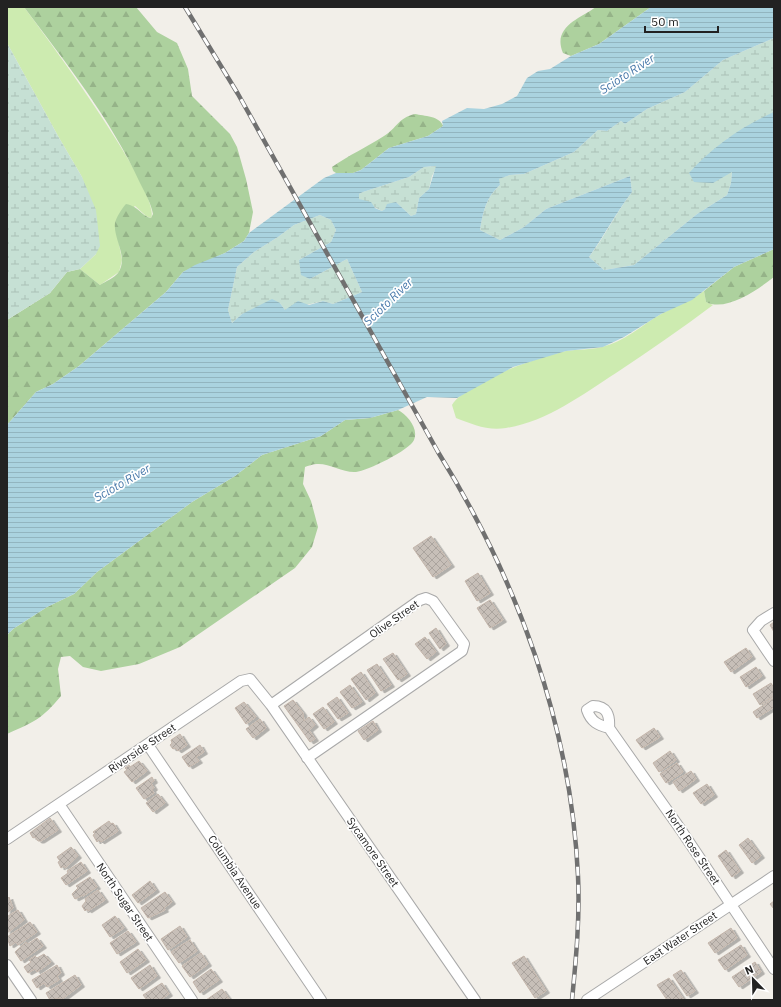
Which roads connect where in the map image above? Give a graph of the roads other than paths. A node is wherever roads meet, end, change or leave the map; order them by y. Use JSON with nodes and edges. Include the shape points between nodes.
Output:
{"nodes":[{"id":1,"x":774,"y":613,"type":"edge"},
{"id":2,"x":774,"y":661,"type":"edge"},
{"id":3,"x":271,"y":705,"type":"junction"},
{"id":4,"x":609,"y":728,"type":"dead end"},
{"id":5,"x":148,"y":745,"type":"junction"},
{"id":6,"x":307,"y":758,"type":"junction"},
{"id":7,"x":59,"y":804,"type":"junction"},
{"id":8,"x":7,"y":839,"type":"edge"},
{"id":9,"x":774,"y":876,"type":"edge"},
{"id":10,"x":731,"y":904,"type":"junction"},
{"id":11,"x":7,"y":965,"type":"edge"},
{"id":12,"x":774,"y":969,"type":"edge"},
{"id":13,"x":31,"y":1000,"type":"edge"},
{"id":14,"x":192,"y":1000,"type":"edge"},
{"id":15,"x":321,"y":1000,"type":"edge"},
{"id":16,"x":475,"y":1000,"type":"edge"},
{"id":17,"x":587,"y":1000,"type":"edge"}],
"edges":[{"from":1,"to":2,"type":"street","via":[[753,630]]},
{"from":3,"to":5,"type":"street","name":"Riverside Street","via":[[254,682],[245,679]]},
{"from":3,"to":6,"type":"street","name":"Sycamore Street"},
{"from":3,"to":6,"type":"street","name":"Olive Street","via":[[426,598],[433,601],[464,644],[462,651]]},
{"from":4,"to":10,"type":"street","name":"North Rose Street"},
{"from":5,"to":7,"type":"street","name":"Riverside Street"},
{"from":5,"to":15,"type":"street","name":"Columbia Avenue"},
{"from":6,"to":16,"type":"street","name":"Sycamore Street"},
{"from":7,"to":8,"type":"street","name":"Riverside Street"},
{"from":7,"to":14,"type":"street","name":"North Sugar Street"},
{"from":9,"to":10,"type":"street","name":"East Water Street"},
{"from":10,"to":12,"type":"street","name":"North Rose Street"},
{"from":10,"to":17,"type":"street","name":"East Water Street"},
{"from":11,"to":13,"type":"street"}]}
